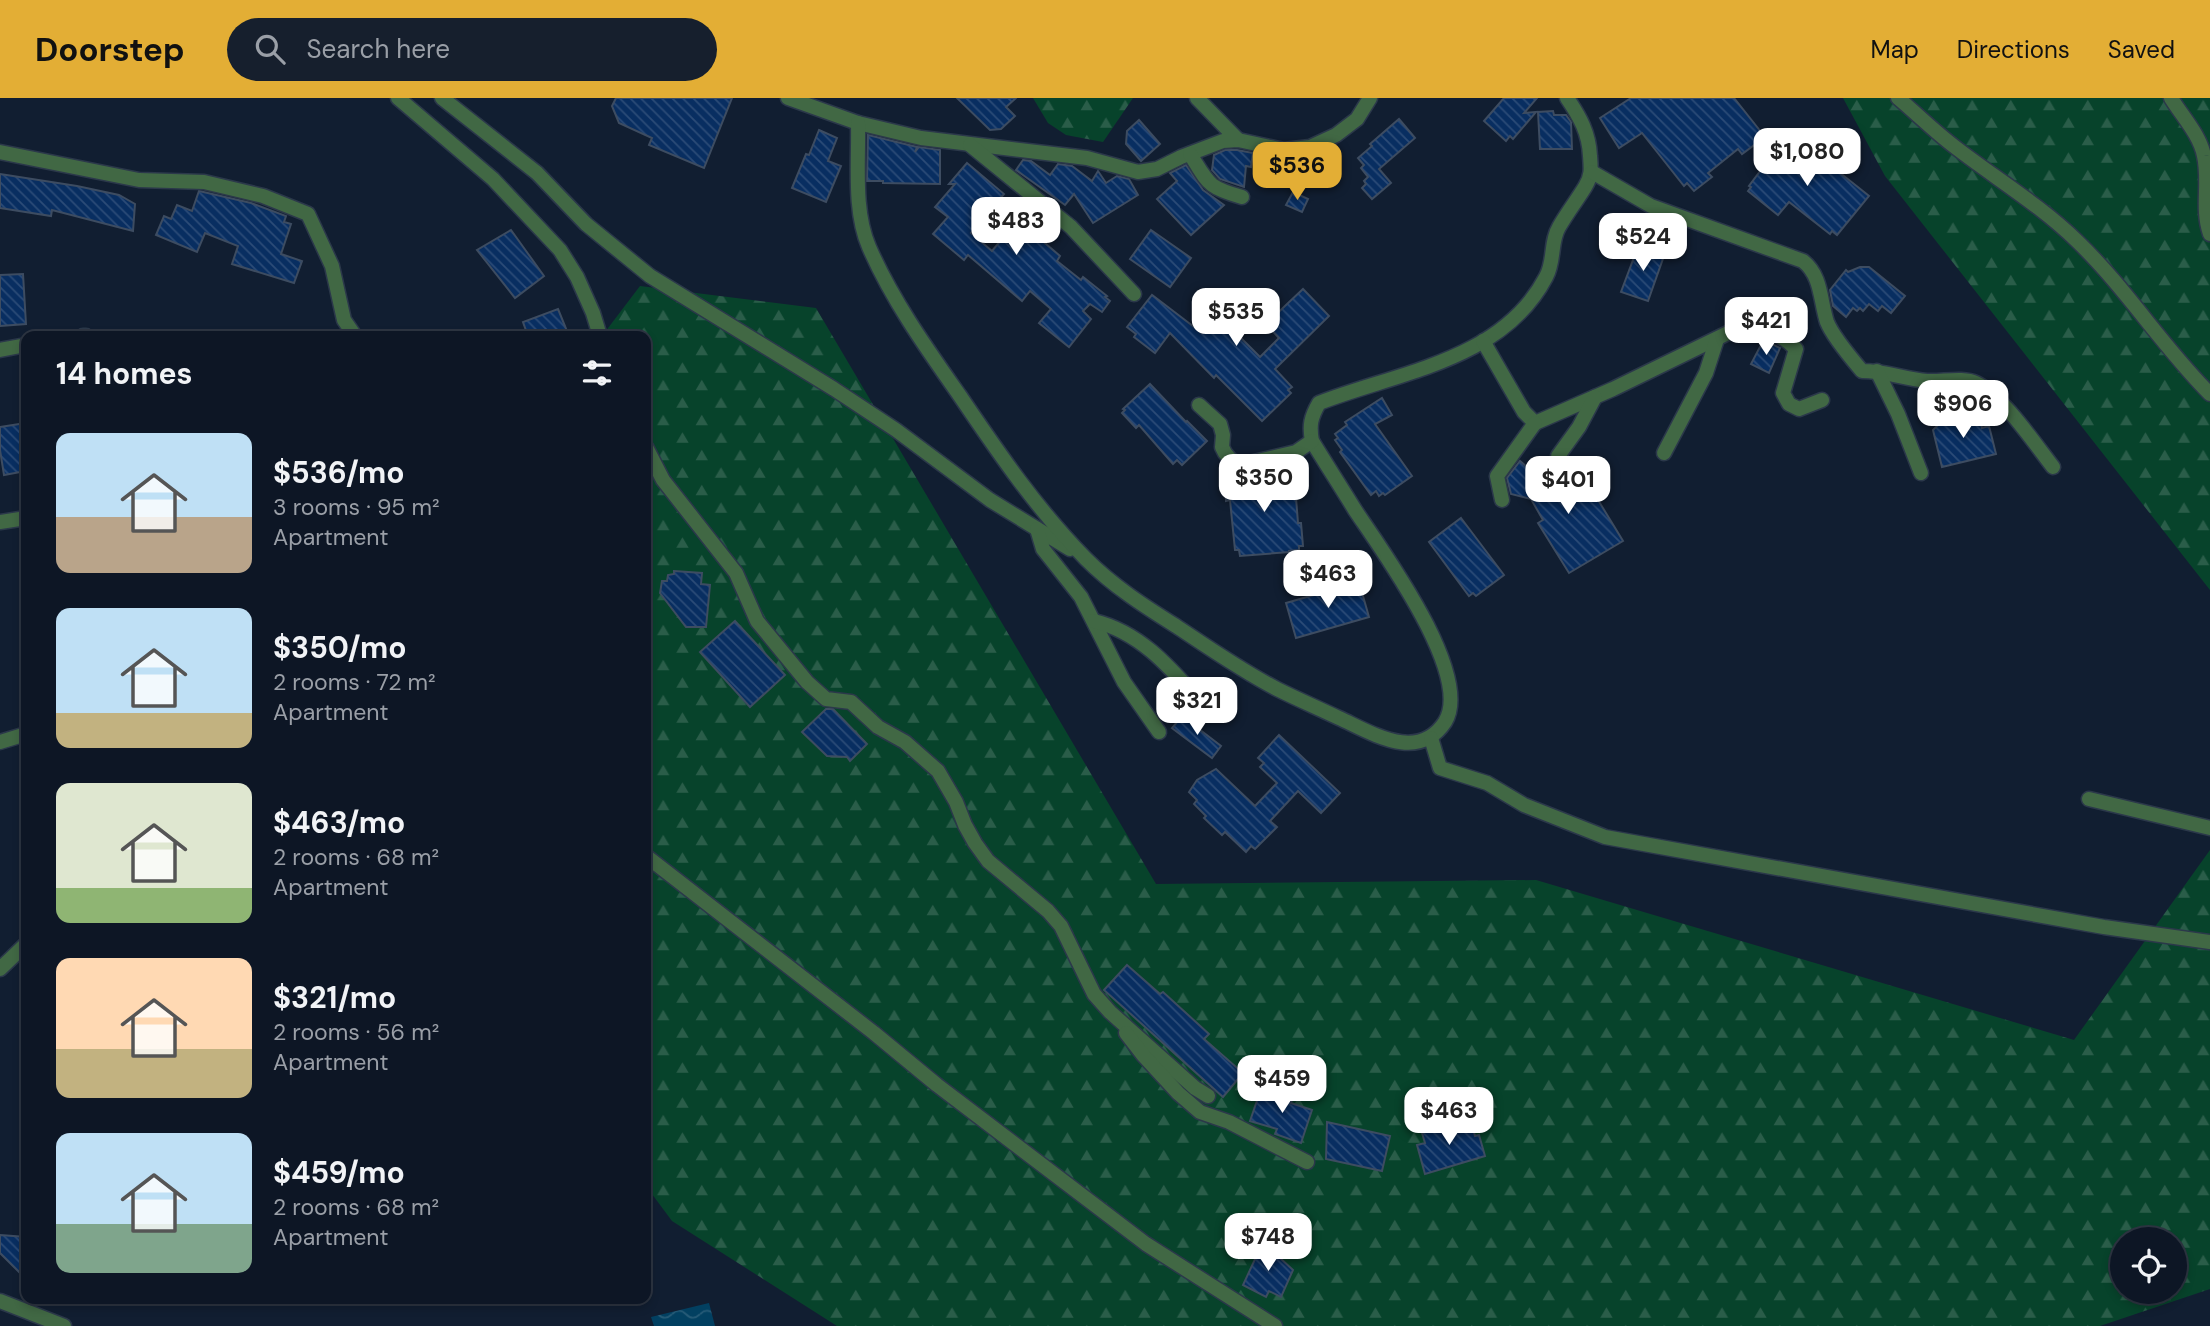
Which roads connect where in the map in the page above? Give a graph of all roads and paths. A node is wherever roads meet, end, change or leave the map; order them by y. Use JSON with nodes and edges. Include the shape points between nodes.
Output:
{"nodes":[{"id":1,"x":398,"y":98,"type":"edge"},
{"id":2,"x":442,"y":98,"type":"edge"},
{"id":3,"x":788,"y":98,"type":"edge"},
{"id":4,"x":1197,"y":98,"type":"edge"},
{"id":5,"x":1370,"y":98,"type":"edge"},
{"id":6,"x":1567,"y":98,"type":"edge"},
{"id":7,"x":1898,"y":98,"type":"edge"},
{"id":8,"x":2171,"y":98,"type":"edge"},
{"id":9,"x":858,"y":123,"type":"junction"},
{"id":10,"x":1238,"y":140,"type":"junction"},
{"id":11,"x":970,"y":145,"type":"junction"},
{"id":12,"x":0,"y":152,"type":"edge"},
{"id":13,"x":1190,"y":154,"type":"junction"},
{"id":14,"x":1592,"y":172,"type":"junction"},
{"id":15,"x":1242,"y":197,"type":"dead end"},
{"id":16,"x":2210,"y":234,"type":"edge"},
{"id":17,"x":1134,"y":294,"type":"dead end"},
{"id":18,"x":352,"y":331,"type":"edge"},
{"id":19,"x":598,"y":331,"type":"edge"},
{"id":20,"x":1717,"y":339,"type":"junction"},
{"id":21,"x":1483,"y":341,"type":"junction"},
{"id":22,"x":21,"y":346,"type":"edge"},
{"id":23,"x":0,"y":350,"type":"edge"},
{"id":24,"x":1877,"y":371,"type":"junction"},
{"id":25,"x":2210,"y":394,"type":"edge"},
{"id":26,"x":1595,"y":397,"type":"junction"},
{"id":27,"x":1822,"y":400,"type":"dead end"},
{"id":28,"x":1199,"y":405,"type":"dead end"},
{"id":29,"x":1535,"y":423,"type":"junction"},
{"id":30,"x":1312,"y":441,"type":"junction"},
{"id":31,"x":1664,"y":453,"type":"dead end"},
{"id":32,"x":1558,"y":456,"type":"dead end"},
{"id":33,"x":651,"y":457,"type":"edge"},
{"id":34,"x":2053,"y":467,"type":"dead end"},
{"id":35,"x":1921,"y":472,"type":"dead end"},
{"id":36,"x":1502,"y":500,"type":"dead end"},
{"id":37,"x":21,"y":519,"type":"edge"},
{"id":38,"x":0,"y":522,"type":"edge"},
{"id":39,"x":1037,"y":529,"type":"junction"},
{"id":40,"x":1088,"y":560,"type":"junction"},
{"id":41,"x":1094,"y":621,"type":"junction"},
{"id":42,"x":1198,"y":699,"type":"dead end"},
{"id":43,"x":1159,"y":732,"type":"dead end"},
{"id":44,"x":21,"y":736,"type":"edge"},
{"id":45,"x":1431,"y":738,"type":"junction"},
{"id":46,"x":0,"y":742,"type":"edge"},
{"id":47,"x":2089,"y":799,"type":"dead end"},
{"id":48,"x":2210,"y":828,"type":"edge"},
{"id":49,"x":651,"y":860,"type":"edge"},
{"id":50,"x":2210,"y":942,"type":"edge"},
{"id":51,"x":21,"y":949,"type":"edge"},
{"id":52,"x":0,"y":969,"type":"edge"},
{"id":53,"x":1111,"y":1012,"type":"junction"},
{"id":54,"x":1208,"y":1096,"type":"dead end"},
{"id":55,"x":1307,"y":1162,"type":"dead end"},
{"id":56,"x":0,"y":1301,"type":"edge"},
{"id":57,"x":64,"y":1326,"type":"edge"},
{"id":58,"x":1275,"y":1326,"type":"edge"}],
"edges":[{"from":1,"to":19,"type":"street","via":[[493,179],[560,250],[577,277]]},
{"from":2,"to":39,"type":"street","via":[[537,173],[586,224],[650,276],[845,396]]},
{"from":3,"to":9,"type":"street"},
{"from":4,"to":10,"type":"street"},
{"from":5,"to":10,"type":"street","via":[[1357,119],[1310,147],[1284,150]]},
{"from":6,"to":14,"type":"street","via":[[1587,130]]},
{"from":7,"to":25,"type":"street","via":[[2077,241]]},
{"from":8,"to":16,"type":"street","via":[[2204,156],[2204,210]]},
{"from":9,"to":11,"type":"street"},
{"from":9,"to":40,"type":"street","via":[[860,212],[867,244],[888,286],[1013,474]]},
{"from":10,"to":13,"type":"street"},
{"from":11,"to":13,"type":"street","via":[[1087,158],[1138,172]]},
{"from":11,"to":17,"type":"street","via":[[1071,227]]},
{"from":12,"to":18,"type":"street","via":[[139,180],[204,182],[263,196],[308,214],[332,266],[344,320]]},
{"from":13,"to":15,"type":"street","via":[[1210,185]]},
{"from":14,"to":21,"type":"street","via":[[1554,236],[1546,278],[1510,323]]},
{"from":14,"to":24,"type":"street","via":[[1651,206],[1803,261],[1816,276],[1828,324],[1862,371]]},
{"from":20,"to":26,"type":"street"},
{"from":20,"to":27,"type":"street","via":[[1752,328],[1786,339],[1796,349],[1783,393],[1788,404],[1799,409]]},
{"from":20,"to":31,"type":"street","via":[[1706,373]]},
{"from":21,"to":29,"type":"street"},
{"from":21,"to":30,"type":"street","via":[[1461,355],[1319,403],[1311,417]]},
{"from":22,"to":23,"type":"street"},
{"from":24,"to":34,"type":"street","via":[[1927,381],[1975,382],[2020,423]]},
{"from":24,"to":35,"type":"street"},
{"from":26,"to":29,"type":"street"},
{"from":26,"to":32,"type":"street"},
{"from":28,"to":30,"type":"street","via":[[1220,424],[1224,453],[1241,464],[1296,452]]},
{"from":29,"to":36,"type":"street","via":[[1497,476]]},
{"from":30,"to":45,"type":"street","via":[[1416,601],[1442,660],[1450,694],[1447,719]]},
{"from":33,"to":53,"type":"street","via":[[663,480],[736,573],[757,621],[807,682],[826,699],[851,702],[938,771],[975,843],[1061,926],[1094,995]]},
{"from":37,"to":38,"type":"street"},
{"from":39,"to":40,"type":"street"},
{"from":39,"to":41,"type":"street","via":[[1043,549]]},
{"from":40,"to":45,"type":"street","via":[[1115,586],[1275,688],[1385,739],[1409,743]]},
{"from":41,"to":42,"type":"street","via":[[1141,642]]},
{"from":41,"to":43,"type":"street","via":[[1124,682]]},
{"from":44,"to":46,"type":"street"},
{"from":45,"to":50,"type":"street","via":[[1440,768],[1487,783],[1524,804],[1605,837]]},
{"from":47,"to":48,"type":"street"},
{"from":49,"to":58,"type":"street","via":[[1146,1244]]},
{"from":51,"to":52,"type":"street"},
{"from":53,"to":54,"type":"street"},
{"from":53,"to":55,"type":"street","via":[[1143,1055],[1200,1112]]},
{"from":56,"to":57,"type":"street"}]}
